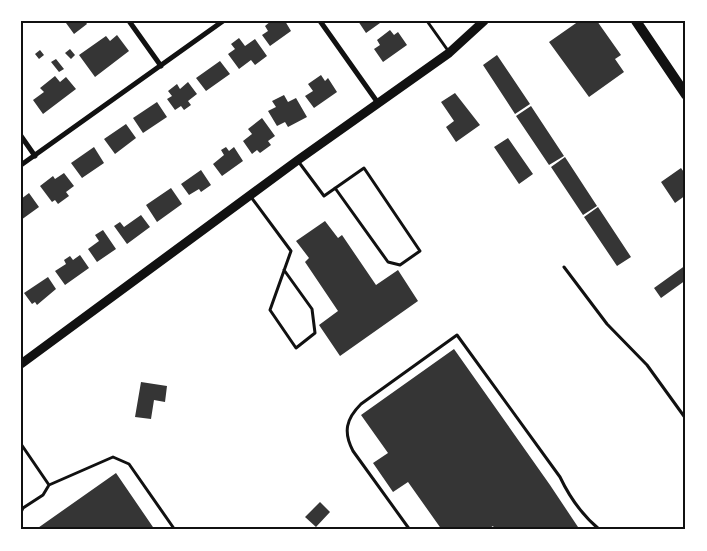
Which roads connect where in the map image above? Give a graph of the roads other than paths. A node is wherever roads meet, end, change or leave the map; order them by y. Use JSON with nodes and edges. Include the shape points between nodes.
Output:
{"nodes":[{"id":1,"x":129,"y":21,"type":"edge"},
{"id":2,"x":223,"y":21,"type":"edge"},
{"id":3,"x":320,"y":21,"type":"edge"},
{"id":4,"x":427,"y":21,"type":"edge"},
{"id":5,"x":484,"y":21,"type":"edge"},
{"id":6,"x":636,"y":21,"type":"edge"},
{"id":7,"x":449,"y":53,"type":"junction"},
{"id":8,"x":161,"y":66,"type":"junction"},
{"id":9,"x":686,"y":95,"type":"edge"},
{"id":10,"x":378,"y":103,"type":"junction"},
{"id":11,"x":21,"y":136,"type":"edge"},
{"id":12,"x":35,"y":156,"type":"junction"},
{"id":13,"x":298,"y":160,"type":"junction"},
{"id":14,"x":21,"y":165,"type":"edge"},
{"id":15,"x":335,"y":188,"type":"junction"},
{"id":16,"x":250,"y":196,"type":"junction"},
{"id":17,"x":564,"y":267,"type":"dead end"},
{"id":18,"x":284,"y":270,"type":"junction"},
{"id":19,"x":21,"y":364,"type":"edge"},
{"id":20,"x":686,"y":419,"type":"edge"},
{"id":21,"x":21,"y":444,"type":"edge"},
{"id":22,"x":49,"y":484,"type":"junction"},
{"id":23,"x":21,"y":512,"type":"edge"},
{"id":24,"x":175,"y":530,"type":"edge"},
{"id":25,"x":410,"y":530,"type":"edge"},
{"id":26,"x":600,"y":530,"type":"edge"}],
"edges":[{"from":1,"to":8,"type":"street"},
{"from":2,"to":8,"type":"street"},
{"from":3,"to":10,"type":"street"},
{"from":4,"to":7,"type":"lane"},
{"from":5,"to":7,"type":"main road"},
{"from":6,"to":9,"type":"main road"},
{"from":7,"to":10,"type":"main road"},
{"from":8,"to":12,"type":"street"},
{"from":10,"to":13,"type":"main road"},
{"from":11,"to":12,"type":"street"},
{"from":12,"to":14,"type":"street"},
{"from":13,"to":15,"type":"lane","via":[[324,196]]},
{"from":13,"to":16,"type":"main road"},
{"from":15,"to":15,"type":"lane","via":[[364,168],[420,251],[400,265],[388,262]]},
{"from":16,"to":18,"type":"lane","via":[[291,252]]},
{"from":16,"to":19,"type":"main road"},
{"from":17,"to":20,"type":"lane","via":[[607,324],[647,365]]},
{"from":18,"to":18,"type":"lane","via":[[270,310],[296,348],[315,333],[312,309]]},
{"from":21,"to":22,"type":"lane"},
{"from":22,"to":23,"type":"lane","via":[[42,495]]},
{"from":22,"to":24,"type":"lane","via":[[113,457],[129,464]]},
{"from":25,"to":26,"type":"lane","via":[[353,450],[347,439],[346,426],[351,414],[361,404],[457,336],[589,521]]}]}
